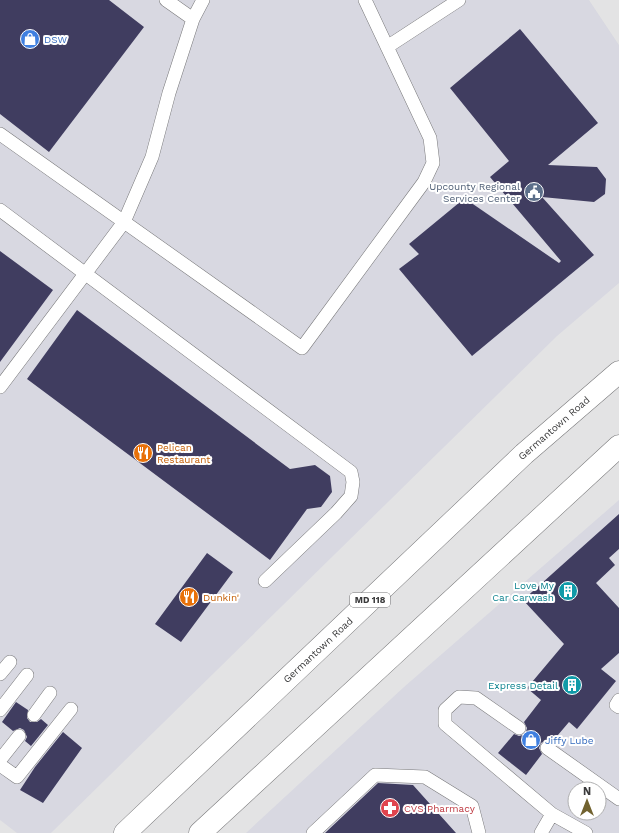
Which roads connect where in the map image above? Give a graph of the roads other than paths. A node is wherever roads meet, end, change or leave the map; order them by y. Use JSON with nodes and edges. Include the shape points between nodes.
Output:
{"nodes":[{"id":1,"x":166,"y":0,"type":"edge"},
{"id":2,"x":203,"y":0,"type":"edge"},
{"id":3,"x":365,"y":0,"type":"edge"},
{"id":4,"x":460,"y":0,"type":"edge"},
{"id":5,"x":192,"y":19,"type":"junction"},
{"id":6,"x":387,"y":47,"type":"junction"},
{"id":7,"x":0,"y":134,"type":"edge"},
{"id":8,"x":0,"y":210,"type":"edge"},
{"id":9,"x":124,"y":222,"type":"junction"},
{"id":10,"x":85,"y":274,"type":"junction"},
{"id":11,"x":619,"y":372,"type":"edge"},
{"id":12,"x":0,"y":387,"type":"edge"},
{"id":13,"x":619,"y":446,"type":"edge"},
{"id":14,"x":265,"y":580,"type":"dead end"},
{"id":15,"x":10,"y":662,"type":"dead end"},
{"id":16,"x":0,"y":674,"type":"edge"},
{"id":17,"x":27,"y":675,"type":"dead end"},
{"id":18,"x":50,"y":693,"type":"dead end"},
{"id":19,"x":619,"y":700,"type":"edge"},
{"id":20,"x":619,"y":707,"type":"edge"},
{"id":21,"x":71,"y":709,"type":"dead end"},
{"id":22,"x":0,"y":710,"type":"edge"},
{"id":23,"x":34,"y":715,"type":"dead end"},
{"id":24,"x":518,"y":728,"type":"dead end"},
{"id":25,"x":19,"y":736,"type":"dead end"},
{"id":26,"x":547,"y":748,"type":"dead end"},
{"id":27,"x":0,"y":760,"type":"edge"},
{"id":28,"x":0,"y":765,"type":"edge"},
{"id":29,"x":619,"y":799,"type":"edge"},
{"id":30,"x":552,"y":814,"type":"junction"},
{"id":31,"x":125,"y":833,"type":"edge"},
{"id":32,"x":200,"y":833,"type":"edge"},
{"id":33,"x":313,"y":833,"type":"edge"},
{"id":34,"x":479,"y":833,"type":"edge"},
{"id":35,"x":541,"y":833,"type":"edge"},
{"id":36,"x":586,"y":833,"type":"edge"}],
"edges":[{"from":1,"to":5,"type":"lane"},
{"from":2,"to":5,"type":"lane"},
{"from":3,"to":6,"type":"lane"},
{"from":4,"to":6,"type":"lane"},
{"from":5,"to":9,"type":"lane","via":[[152,157]]},
{"from":6,"to":9,"type":"lane","via":[[430,138],[433,163],[424,182],[302,348]]},
{"from":7,"to":9,"type":"lane"},
{"from":8,"to":10,"type":"lane"},
{"from":9,"to":10,"type":"lane"},
{"from":10,"to":12,"type":"lane"},
{"from":10,"to":14,"type":"lane","via":[[351,472],[354,482],[351,496]]},
{"from":11,"to":31,"type":"main road","name":"Germantown Road","number":"MD 118","via":[[524,454]]},
{"from":13,"to":32,"type":"main road"},
{"from":15,"to":16,"type":"lane"},
{"from":17,"to":22,"type":"lane"},
{"from":18,"to":23,"type":"lane"},
{"from":19,"to":20,"type":"lane","via":[[616,705]]},
{"from":21,"to":28,"type":"lane","via":[[17,777]]},
{"from":24,"to":30,"type":"lane","via":[[476,698],[460,697],[445,710],[445,724]]},
{"from":25,"to":27,"type":"lane"},
{"from":26,"to":29,"type":"lane"},
{"from":30,"to":35,"type":"lane"},
{"from":30,"to":36,"type":"lane"},
{"from":33,"to":34,"type":"lane","via":[[375,775],[425,777],[472,806]]}]}
